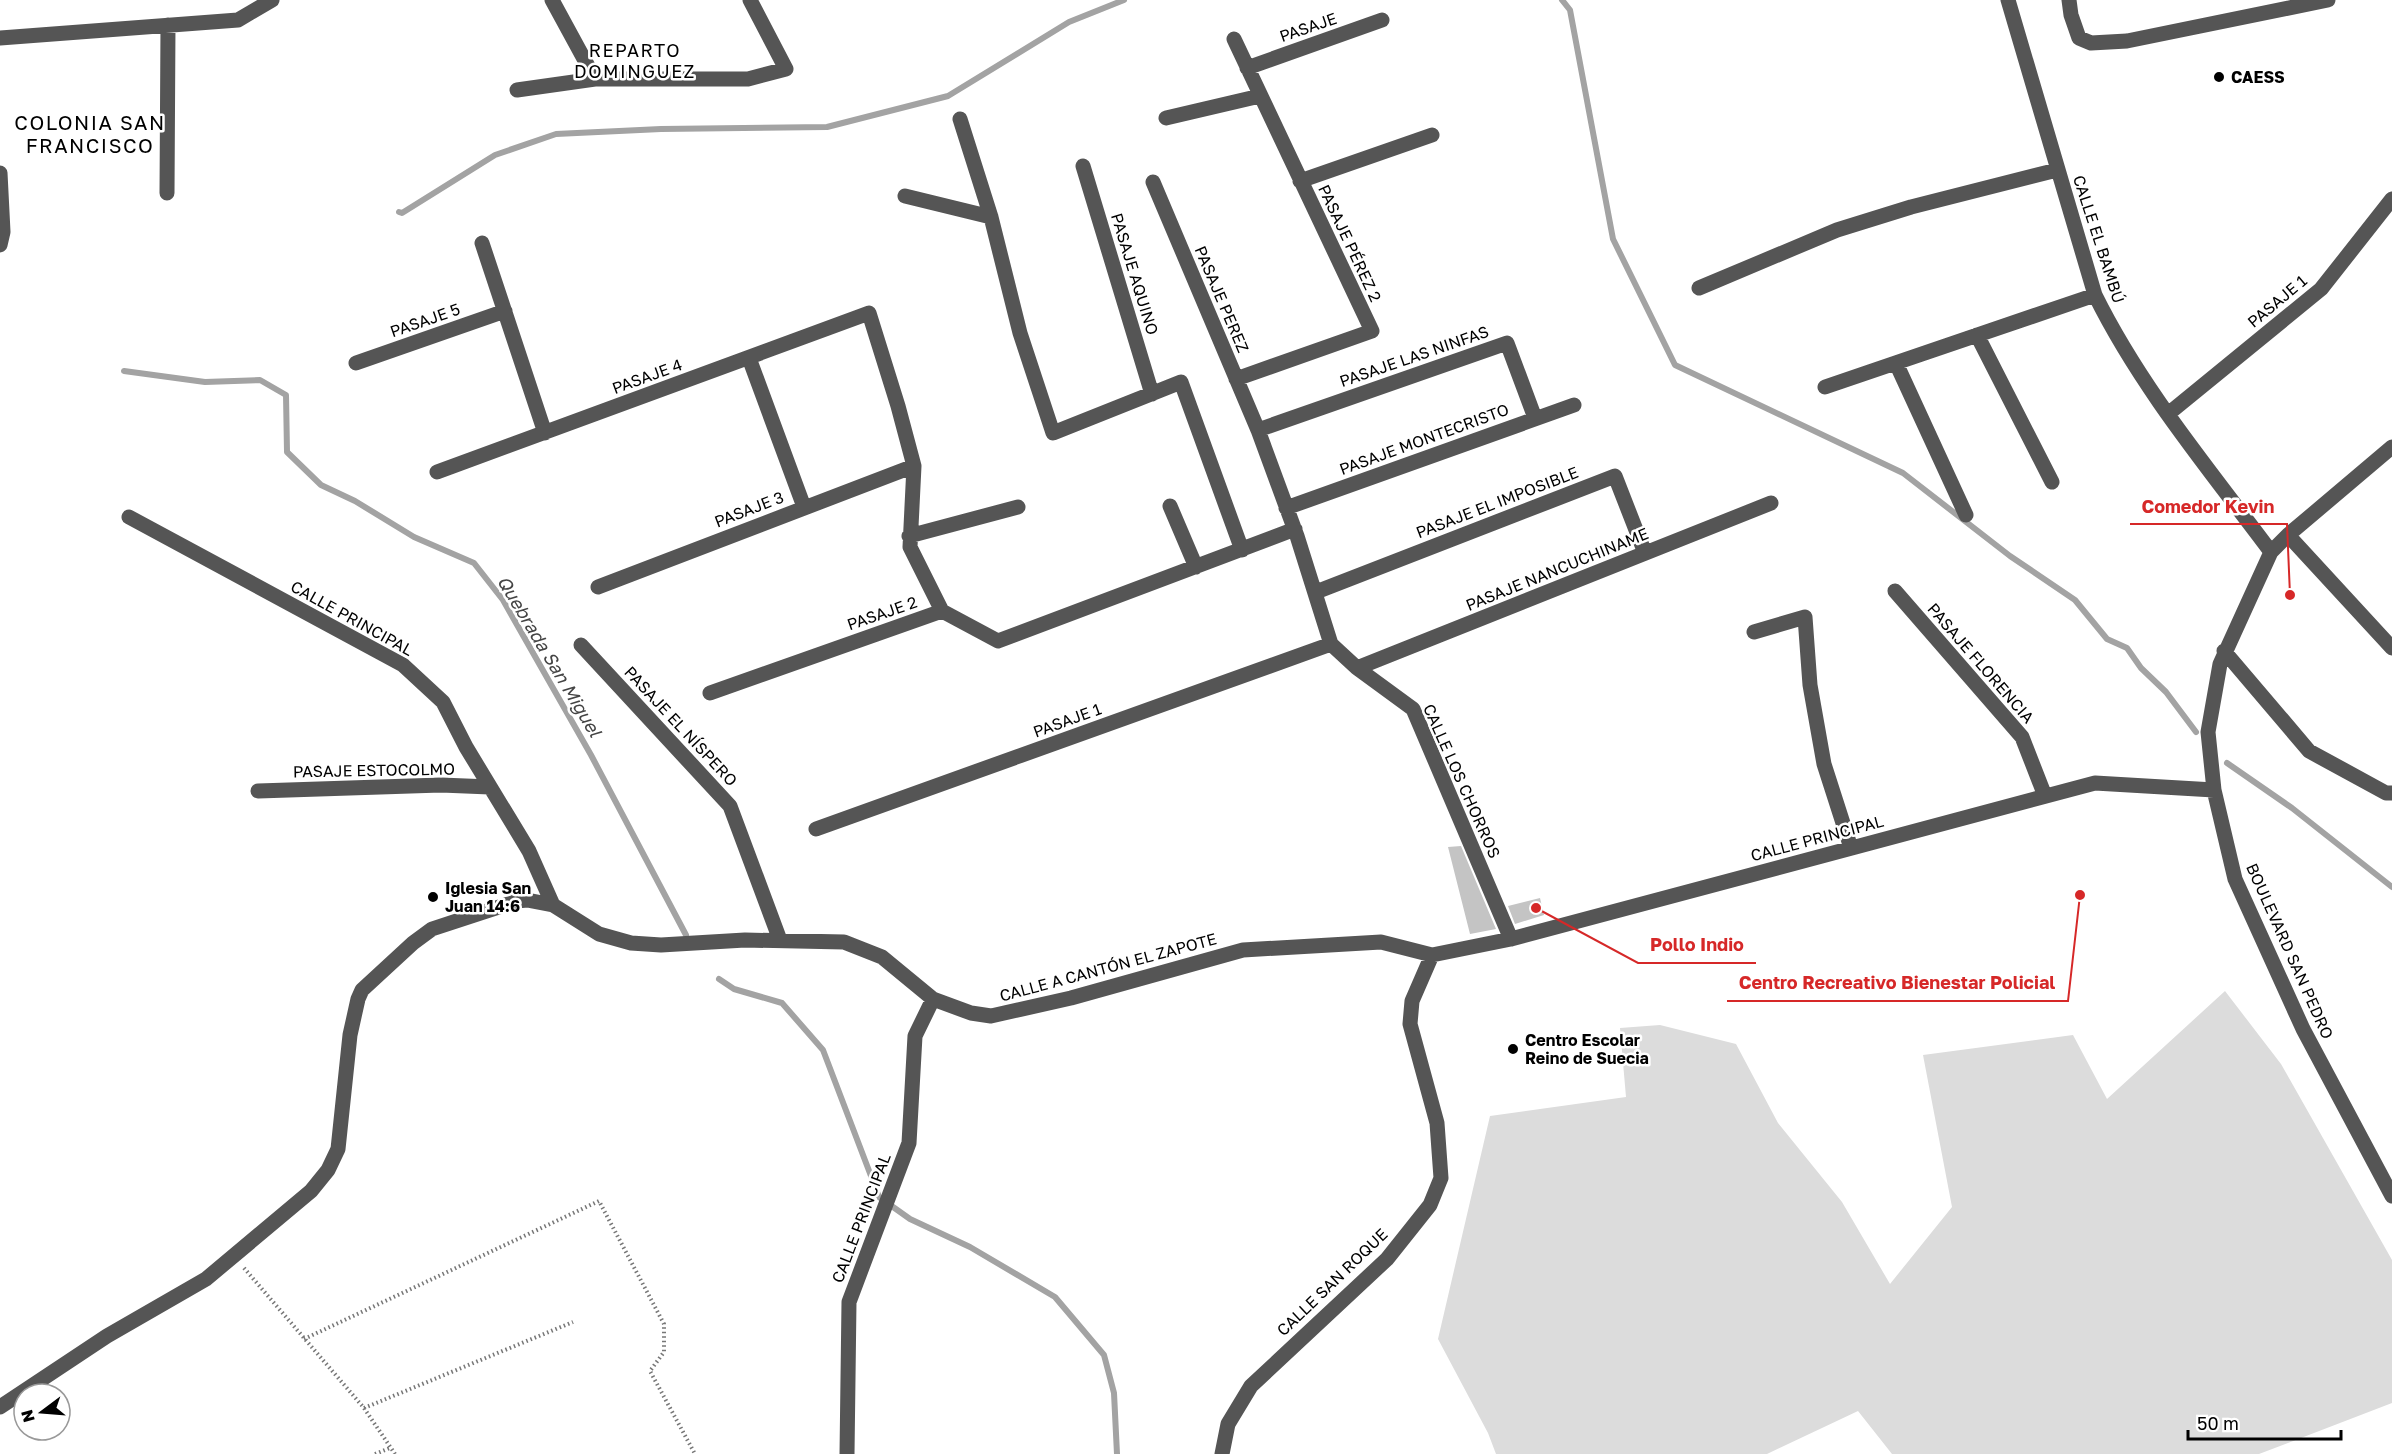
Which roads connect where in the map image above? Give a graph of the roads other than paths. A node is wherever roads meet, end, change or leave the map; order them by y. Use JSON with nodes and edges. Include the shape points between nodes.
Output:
{"nodes":[{"id":1,"x":272,"y":0,"type":"edge"},
{"id":2,"x":552,"y":0,"type":"edge"},
{"id":3,"x":750,"y":0,"type":"edge"},
{"id":4,"x":2008,"y":0,"type":"edge"},
{"id":5,"x":2069,"y":0,"type":"edge"},
{"id":6,"x":2328,"y":0,"type":"edge"},
{"id":7,"x":1382,"y":20,"type":"dead end"},
{"id":8,"x":168,"y":25,"type":"junction"},
{"id":9,"x":0,"y":38,"type":"edge"},
{"id":10,"x":1234,"y":39,"type":"dead end"},
{"id":11,"x":1247,"y":68,"type":"junction"},
{"id":12,"x":595,"y":79,"type":"junction"},
{"id":13,"x":517,"y":90,"type":"dead end"},
{"id":14,"x":1260,"y":96,"type":"junction"},
{"id":15,"x":1166,"y":118,"type":"dead end"},
{"id":16,"x":960,"y":119,"type":"dead end"},
{"id":17,"x":1432,"y":135,"type":"dead end"},
{"id":18,"x":1083,"y":166,"type":"dead end"},
{"id":19,"x":2057,"y":170,"type":"junction"},
{"id":20,"x":0,"y":173,"type":"edge"},
{"id":21,"x":1300,"y":181,"type":"junction"},
{"id":22,"x":1153,"y":182,"type":"dead end"},
{"id":23,"x":167,"y":193,"type":"dead end"},
{"id":24,"x":905,"y":196,"type":"dead end"},
{"id":25,"x":2392,"y":199,"type":"edge"},
{"id":26,"x":991,"y":217,"type":"junction"},
{"id":27,"x":482,"y":243,"type":"dead end"},
{"id":28,"x":0,"y":245,"type":"edge"},
{"id":29,"x":1700,"y":288,"type":"dead end"},
{"id":30,"x":2095,"y":295,"type":"junction"},
{"id":31,"x":505,"y":311,"type":"junction"},
{"id":32,"x":1977,"y":335,"type":"junction"},
{"id":33,"x":749,"y":358,"type":"junction"},
{"id":34,"x":356,"y":363,"type":"dead end"},
{"id":35,"x":1896,"y":363,"type":"junction"},
{"id":36,"x":1236,"y":379,"type":"junction"},
{"id":37,"x":1826,"y":387,"type":"dead end"},
{"id":38,"x":1152,"y":394,"type":"junction"},
{"id":39,"x":1574,"y":405,"type":"dead end"},
{"id":40,"x":2168,"y":414,"type":"junction"},
{"id":41,"x":1535,"y":418,"type":"junction"},
{"id":42,"x":1258,"y":430,"type":"junction"},
{"id":43,"x":545,"y":433,"type":"junction"},
{"id":44,"x":2392,"y":448,"type":"edge"},
{"id":45,"x":914,"y":466,"type":"junction"},
{"id":46,"x":437,"y":472,"type":"dead end"},
{"id":47,"x":2052,"y":482,"type":"dead end"},
{"id":48,"x":1771,"y":503,"type":"dead end"},
{"id":49,"x":1170,"y":506,"type":"dead end"},
{"id":50,"x":804,"y":507,"type":"junction"},
{"id":51,"x":1018,"y":507,"type":"dead end"},
{"id":52,"x":1286,"y":508,"type":"junction"},
{"id":53,"x":1966,"y":515,"type":"dead end"},
{"id":54,"x":129,"y":517,"type":"dead end"},
{"id":55,"x":1294,"y":529,"type":"junction"},
{"id":56,"x":2288,"y":535,"type":"junction"},
{"id":57,"x":909,"y":536,"type":"junction"},
{"id":58,"x":1242,"y":550,"type":"junction"},
{"id":59,"x":2271,"y":552,"type":"junction"},
{"id":60,"x":1645,"y":553,"type":"junction"},
{"id":61,"x":1196,"y":567,"type":"junction"},
{"id":62,"x":598,"y":587,"type":"dead end"},
{"id":63,"x":1895,"y":591,"type":"dead end"},
{"id":64,"x":1316,"y":592,"type":"junction"},
{"id":65,"x":942,"y":611,"type":"junction"},
{"id":66,"x":1754,"y":632,"type":"dead end"},
{"id":67,"x":1331,"y":644,"type":"junction"},
{"id":68,"x":581,"y":645,"type":"dead end"},
{"id":69,"x":2392,"y":648,"type":"edge"},
{"id":70,"x":2224,"y":651,"type":"junction"},
{"id":71,"x":1357,"y":668,"type":"junction"},
{"id":72,"x":710,"y":693,"type":"dead end"},
{"id":73,"x":490,"y":787,"type":"junction"},
{"id":74,"x":2214,"y":790,"type":"junction"},
{"id":75,"x":258,"y":791,"type":"dead end"},
{"id":76,"x":2392,"y":793,"type":"edge"},
{"id":77,"x":2045,"y":796,"type":"junction"},
{"id":78,"x":816,"y":829,"type":"dead end"},
{"id":79,"x":1851,"y":848,"type":"junction"},
{"id":80,"x":553,"y":905,"type":"junction"},
{"id":81,"x":1511,"y":939,"type":"junction"},
{"id":82,"x":780,"y":940,"type":"junction"},
{"id":83,"x":1432,"y":955,"type":"junction"},
{"id":84,"x":933,"y":999,"type":"junction"},
{"id":85,"x":2392,"y":1196,"type":"edge"},
{"id":86,"x":0,"y":1407,"type":"edge"},
{"id":87,"x":847,"y":1454,"type":"edge"},
{"id":88,"x":1222,"y":1454,"type":"edge"}],
"edges":[{"from":1,"to":8,"type":"street","via":[[238,20]]},
{"from":2,"to":12,"type":"street"},
{"from":3,"to":12,"type":"street","via":[[786,69],[748,79]]},
{"from":4,"to":19,"type":"street","name":"CALLE EL BAMBÚ"},
{"from":5,"to":6,"type":"street","via":[[2079,38],[2091,43],[2127,41]]},
{"from":7,"to":11,"type":"street","name":"PASAJE"},
{"from":8,"to":9,"type":"street"},
{"from":8,"to":23,"type":"street"},
{"from":10,"to":11,"type":"street","name":"PASAJE PÉREZ 2"},
{"from":11,"to":14,"type":"street","name":"PASAJE PÉREZ 2"},
{"from":12,"to":13,"type":"street"},
{"from":14,"to":15,"type":"street"},
{"from":14,"to":21,"type":"street","name":"PASAJE PÉREZ 2"},
{"from":16,"to":26,"type":"street"},
{"from":17,"to":21,"type":"street"},
{"from":18,"to":38,"type":"street","name":"PASAJE AQUINO"},
{"from":19,"to":29,"type":"street","via":[[1837,230]]},
{"from":19,"to":30,"type":"street","name":"CALLE EL BAMBÚ"},
{"from":20,"to":28,"type":"street"},
{"from":21,"to":36,"type":"street","name":"PASAJE PÉREZ 2","via":[[1372,331]]},
{"from":22,"to":36,"type":"street","name":"PASAJE PEREZ"},
{"from":24,"to":26,"type":"street"},
{"from":25,"to":40,"type":"street","name":"PASAJE 1","via":[[2321,289]]},
{"from":26,"to":38,"type":"street","via":[[1020,333],[1053,434]]},
{"from":27,"to":31,"type":"street"},
{"from":30,"to":32,"type":"street"},
{"from":30,"to":40,"type":"street","name":"CALLE EL BAMBÚ","via":[[2114,333]]},
{"from":31,"to":34,"type":"street","name":"PASAJE 5"},
{"from":31,"to":43,"type":"street"},
{"from":32,"to":35,"type":"street"},
{"from":32,"to":47,"type":"street"},
{"from":33,"to":43,"type":"street","name":"PASAJE 4"},
{"from":33,"to":45,"type":"street","name":"PASAJE 4","via":[[869,313]]},
{"from":33,"to":50,"type":"street"},
{"from":35,"to":37,"type":"street"},
{"from":35,"to":53,"type":"street"},
{"from":36,"to":42,"type":"street","name":"PASAJE PEREZ"},
{"from":38,"to":58,"type":"street","via":[[1181,382]]},
{"from":39,"to":41,"type":"street","name":"PASAJE MONTECRISTO"},
{"from":40,"to":59,"type":"street","name":"CALLE EL BAMBÚ"},
{"from":41,"to":42,"type":"street","name":"PASAJE LAS NINFAS","via":[[1507,343]]},
{"from":41,"to":52,"type":"street","name":"PASAJE MONTECRISTO"},
{"from":42,"to":52,"type":"street"},
{"from":43,"to":46,"type":"street","name":"PASAJE 4"},
{"from":44,"to":56,"type":"street","name":"BOULEVARD SAN PEDRO"},
{"from":45,"to":50,"type":"street","name":"PASAJE 3"},
{"from":45,"to":57,"type":"street"},
{"from":48,"to":60,"type":"street","name":"PASAJE NANCUCHINAME"},
{"from":49,"to":61,"type":"street"},
{"from":50,"to":62,"type":"street","name":"PASAJE 3"},
{"from":51,"to":57,"type":"street"},
{"from":52,"to":55,"type":"street"},
{"from":54,"to":73,"type":"street","name":"CALLE PRINCIPAL","via":[[403,665],[443,702]]},
{"from":55,"to":58,"type":"street","name":"PASAJE 2"},
{"from":55,"to":64,"type":"street"},
{"from":56,"to":59,"type":"street","name":"BOULEVARD SAN PEDRO"},
{"from":56,"to":69,"type":"street"},
{"from":57,"to":65,"type":"street","via":[[910,547]]},
{"from":58,"to":61,"type":"street","name":"PASAJE 2"},
{"from":59,"to":70,"type":"street","name":"BOULEVARD SAN PEDRO"},
{"from":60,"to":64,"type":"street","name":"PASAJE EL IMPOSIBLE","via":[[1615,476]]},
{"from":60,"to":71,"type":"street","name":"PASAJE NANCUCHINAME"},
{"from":61,"to":65,"type":"street","name":"PASAJE 2","via":[[998,641]]},
{"from":63,"to":77,"type":"street","name":"PASAJE FLORENCIA","via":[[2022,737]]},
{"from":64,"to":67,"type":"street"},
{"from":65,"to":72,"type":"street","name":"PASAJE 2"},
{"from":66,"to":79,"type":"street","via":[[1805,617],[1810,685],[1824,764]]},
{"from":67,"to":71,"type":"street","name":"CALLE LOS CHORROS"},
{"from":67,"to":78,"type":"street","name":"PASAJE 1"},
{"from":68,"to":82,"type":"street","name":"PASAJE EL NÍSPERO","via":[[730,806]]},
{"from":70,"to":74,"type":"street","name":"BOULEVARD SAN PEDRO","via":[[2208,732]]},
{"from":70,"to":76,"type":"street","via":[[2309,751]]},
{"from":71,"to":81,"type":"street","name":"CALLE LOS CHORROS","via":[[1413,709]]},
{"from":73,"to":75,"type":"street","name":"PASAJE ESTOCOLMO"},
{"from":73,"to":80,"type":"street","name":"CALLE PRINCIPAL","via":[[529,852]]},
{"from":74,"to":77,"type":"street","name":"CALLE PRINCIPAL","via":[[2095,783]]},
{"from":74,"to":85,"type":"street","name":"BOULEVARD SAN PEDRO","via":[[2235,879],[2303,1029]]},
{"from":77,"to":79,"type":"street","name":"CALLE PRINCIPAL"},
{"from":79,"to":81,"type":"street","name":"CALLE PRINCIPAL"},
{"from":80,"to":82,"type":"street","name":"CALLE A CANTÓN EL ZAPOTE","via":[[599,934],[631,943]]},
{"from":80,"to":86,"type":"street","name":"CALLE A CANTÓN EL ZAPOTE","via":[[517,901],[432,929],[412,943],[366,985],[358,999],[338,1149],[310,1191],[206,1278],[107,1336]]},
{"from":81,"to":83,"type":"street","name":"CALLE PRINCIPAL"},
{"from":82,"to":84,"type":"street","name":"CALLE A CANTÓN EL ZAPOTE","via":[[834,941],[866,949],[882,957]]},
{"from":83,"to":84,"type":"street","name":"CALLE A CANTÓN EL ZAPOTE","via":[[1381,942],[1243,950],[991,1016]]},
{"from":83,"to":88,"type":"street","name":"CALLE SAN ROQUE","via":[[1412,1001],[1410,1024],[1437,1123],[1441,1178],[1430,1205],[1387,1259],[1251,1386],[1228,1424]]},
{"from":84,"to":87,"type":"street","name":"CALLE PRINCIPAL","via":[[915,1036],[909,1143],[849,1302]]}]}
